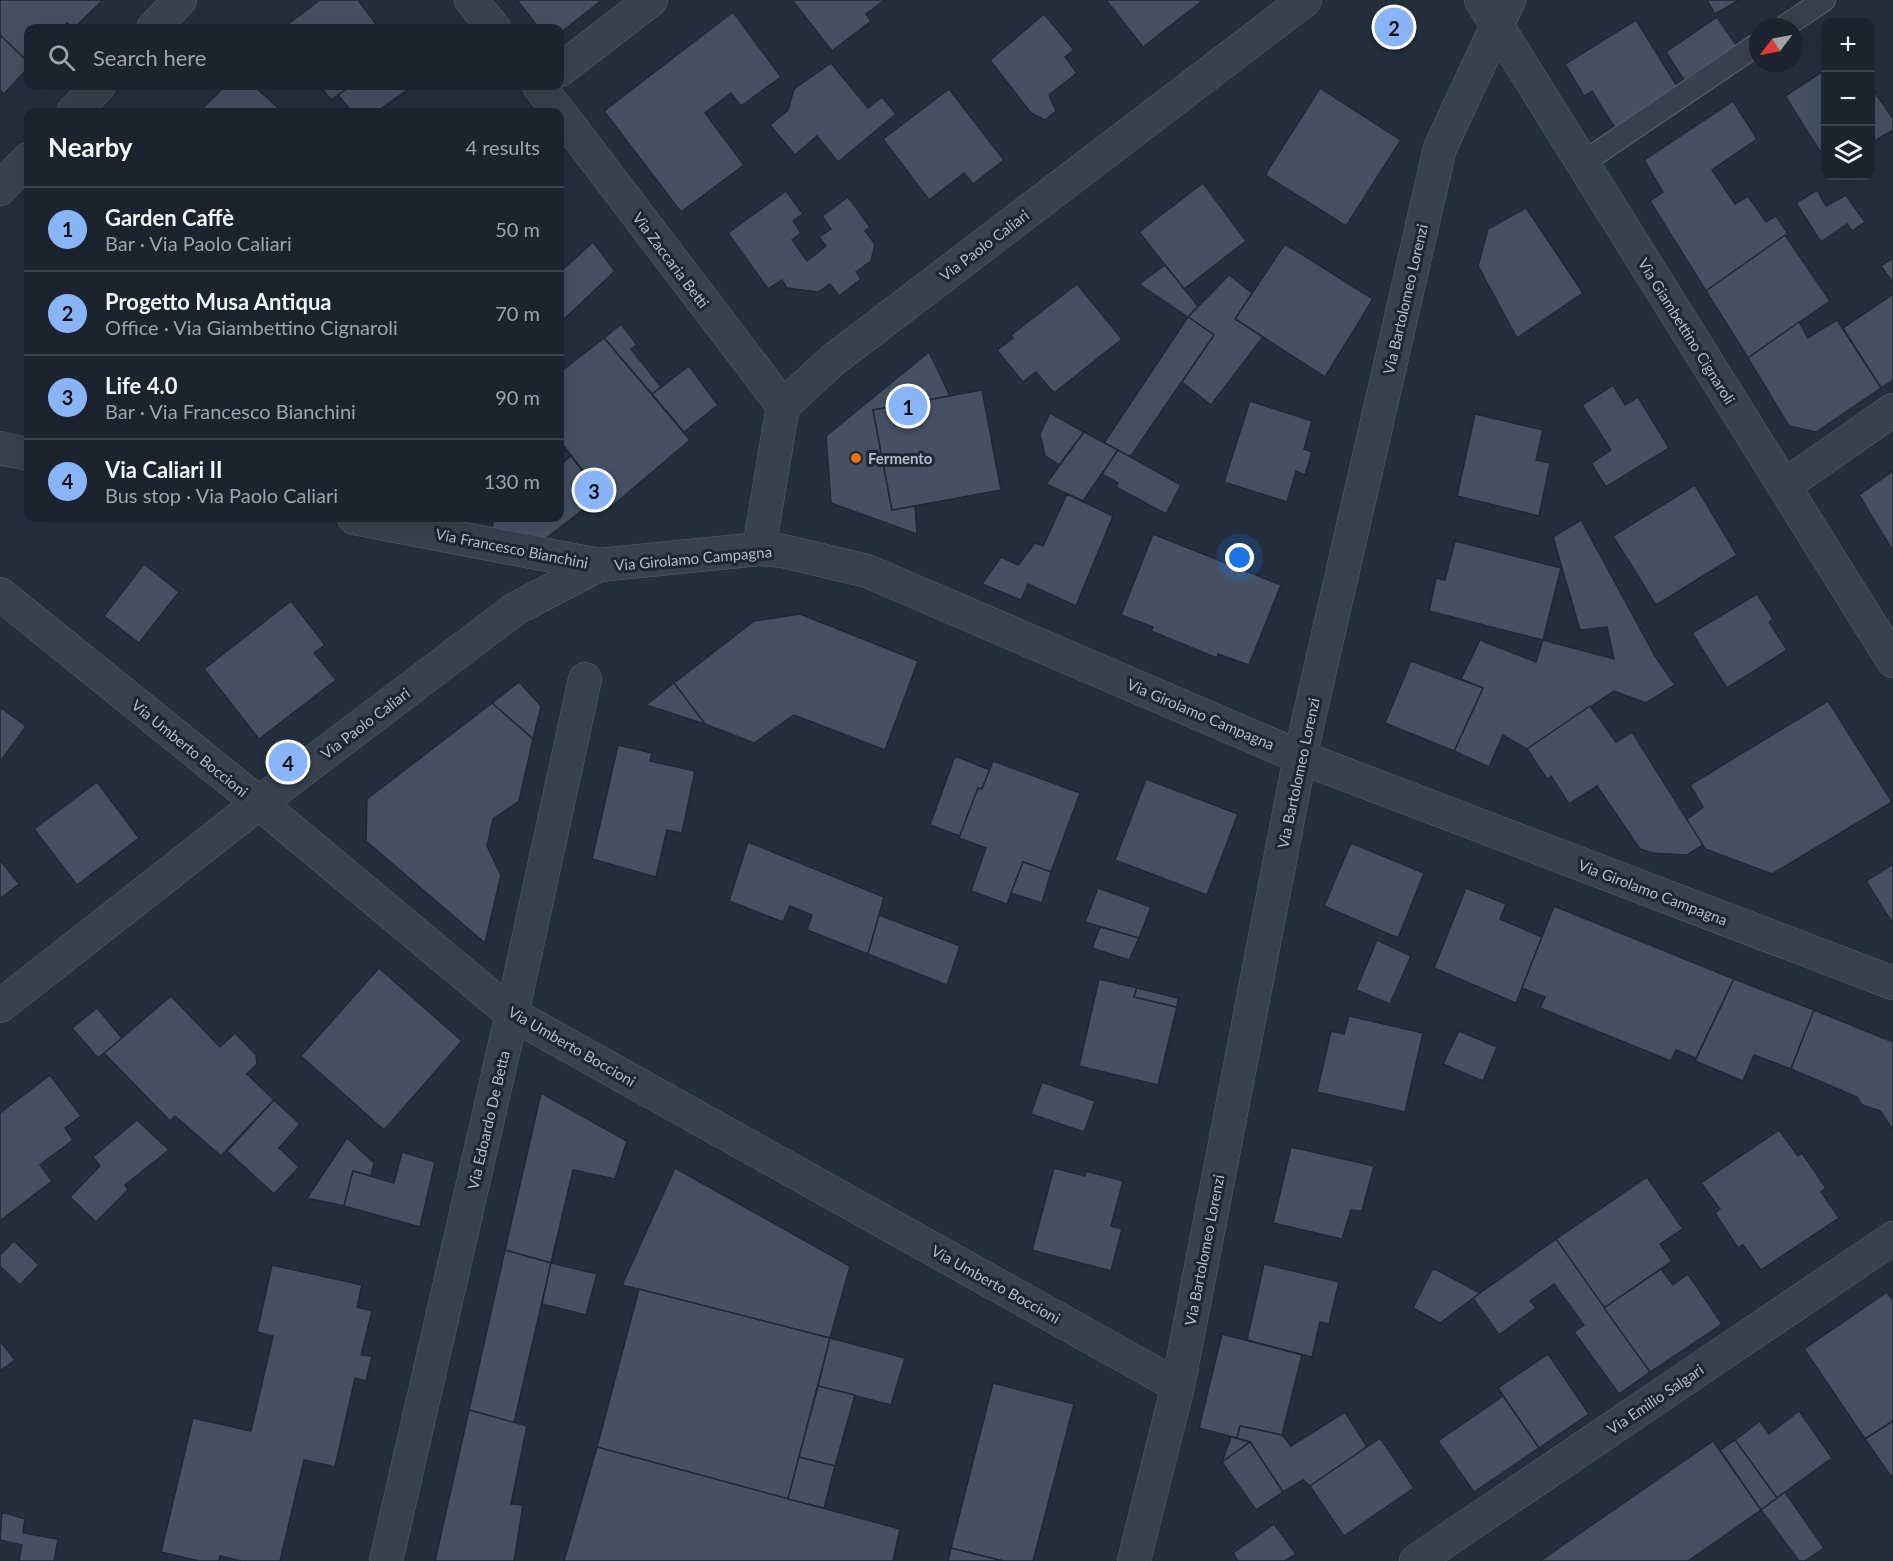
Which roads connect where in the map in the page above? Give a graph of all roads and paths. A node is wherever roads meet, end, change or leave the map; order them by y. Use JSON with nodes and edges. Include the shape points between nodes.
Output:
{"nodes":[{"id":1,"x":180,"y":0,"type":"edge"},
{"id":2,"x":471,"y":0,"type":"edge"},
{"id":3,"x":651,"y":0,"type":"edge"},
{"id":4,"x":1305,"y":0,"type":"edge"},
{"id":5,"x":1824,"y":0,"type":"edge"},
{"id":6,"x":1495,"y":8,"type":"edge"},
{"id":7,"x":1797,"y":18,"type":"edge"},
{"id":8,"x":157,"y":24,"type":"edge"},
{"id":9,"x":491,"y":24,"type":"edge"},
{"id":10,"x":1749,"y":50,"type":"edge"},
{"id":11,"x":564,"y":67,"type":"edge"},
{"id":12,"x":95,"y":90,"type":"edge"},
{"id":13,"x":542,"y":90,"type":"edge"},
{"id":14,"x":77,"y":108,"type":"edge"},
{"id":15,"x":555,"y":108,"type":"edge"},
{"id":16,"x":564,"y":120,"type":"edge"},
{"id":17,"x":24,"y":163,"type":"edge"},
{"id":18,"x":1581,"y":164,"type":"junction"},
{"id":19,"x":0,"y":189,"type":"edge"},
{"id":20,"x":783,"y":406,"type":"junction"},
{"id":21,"x":1893,"y":410,"type":"edge"},
{"id":22,"x":0,"y":448,"type":"edge"},
{"id":23,"x":24,"y":453,"type":"edge"},
{"id":24,"x":1785,"y":485,"type":"junction"},
{"id":25,"x":375,"y":522,"type":"edge"},
{"id":26,"x":759,"y":549,"type":"junction"},
{"id":27,"x":599,"y":565,"type":"junction"},
{"id":28,"x":0,"y":594,"type":"edge"},
{"id":29,"x":1893,"y":661,"type":"edge"},
{"id":30,"x":585,"y":679,"type":"dead end"},
{"id":31,"x":1300,"y":757,"type":"junction"},
{"id":32,"x":259,"y":803,"type":"junction"},
{"id":33,"x":1893,"y":983,"type":"edge"},
{"id":34,"x":0,"y":1006,"type":"edge"},
{"id":35,"x":512,"y":1014,"type":"junction"},
{"id":36,"x":1893,"y":1238,"type":"edge"},
{"id":37,"x":1178,"y":1386,"type":"junction"},
{"id":38,"x":386,"y":1561,"type":"edge"},
{"id":39,"x":1134,"y":1561,"type":"edge"},
{"id":40,"x":1416,"y":1561,"type":"edge"}],
"edges":[{"from":1,"to":8,"type":"street"},
{"from":2,"to":9,"type":"street"},
{"from":3,"to":11,"type":"street"},
{"from":4,"to":20,"type":"street","name":"Via Paolo Caliari","via":[[833,360]]},
{"from":5,"to":7,"type":"lane"},
{"from":6,"to":18,"type":"street","name":"Via Giambettino Cignaroli"},
{"from":6,"to":31,"type":"street","name":"Via Bartolomeo Lorenzi","via":[[1440,148]]},
{"from":10,"to":18,"type":"lane"},
{"from":12,"to":14,"type":"street"},
{"from":13,"to":15,"type":"street","name":"Via Zaccaria Betti"},
{"from":16,"to":20,"type":"street","name":"Via Zaccaria Betti"},
{"from":17,"to":19,"type":"street"},
{"from":18,"to":24,"type":"street","name":"Via Giambettino Cignaroli"},
{"from":20,"to":26,"type":"street"},
{"from":21,"to":24,"type":"street"},
{"from":22,"to":23,"type":"street"},
{"from":24,"to":29,"type":"street","name":"Via Giambettino Cignaroli"},
{"from":25,"to":27,"type":"street","name":"Via Francesco Bianchini"},
{"from":26,"to":27,"type":"street","name":"Via Girolamo Campagna"},
{"from":26,"to":31,"type":"street","name":"Via Girolamo Campagna","via":[[867,571]]},
{"from":27,"to":32,"type":"street","name":"Via Paolo Caliari","via":[[515,609]]},
{"from":28,"to":32,"type":"street","name":"Via Umberto Boccioni"},
{"from":30,"to":35,"type":"street","name":"Via Edoardo De Betta"},
{"from":31,"to":33,"type":"street","name":"Via Girolamo Campagna"},
{"from":31,"to":37,"type":"street","name":"Via Bartolomeo Lorenzi"},
{"from":32,"to":34,"type":"street","name":"Via Paolo Caliari"},
{"from":32,"to":35,"type":"street","name":"Via Umberto Boccioni"},
{"from":35,"to":37,"type":"street","name":"Via Umberto Boccioni"},
{"from":35,"to":38,"type":"street","name":"Via Edoardo De Betta"},
{"from":36,"to":40,"type":"street","name":"Via Emilio Salgari"},
{"from":37,"to":39,"type":"street","name":"Via Bartolomeo Lorenzi"}]}
